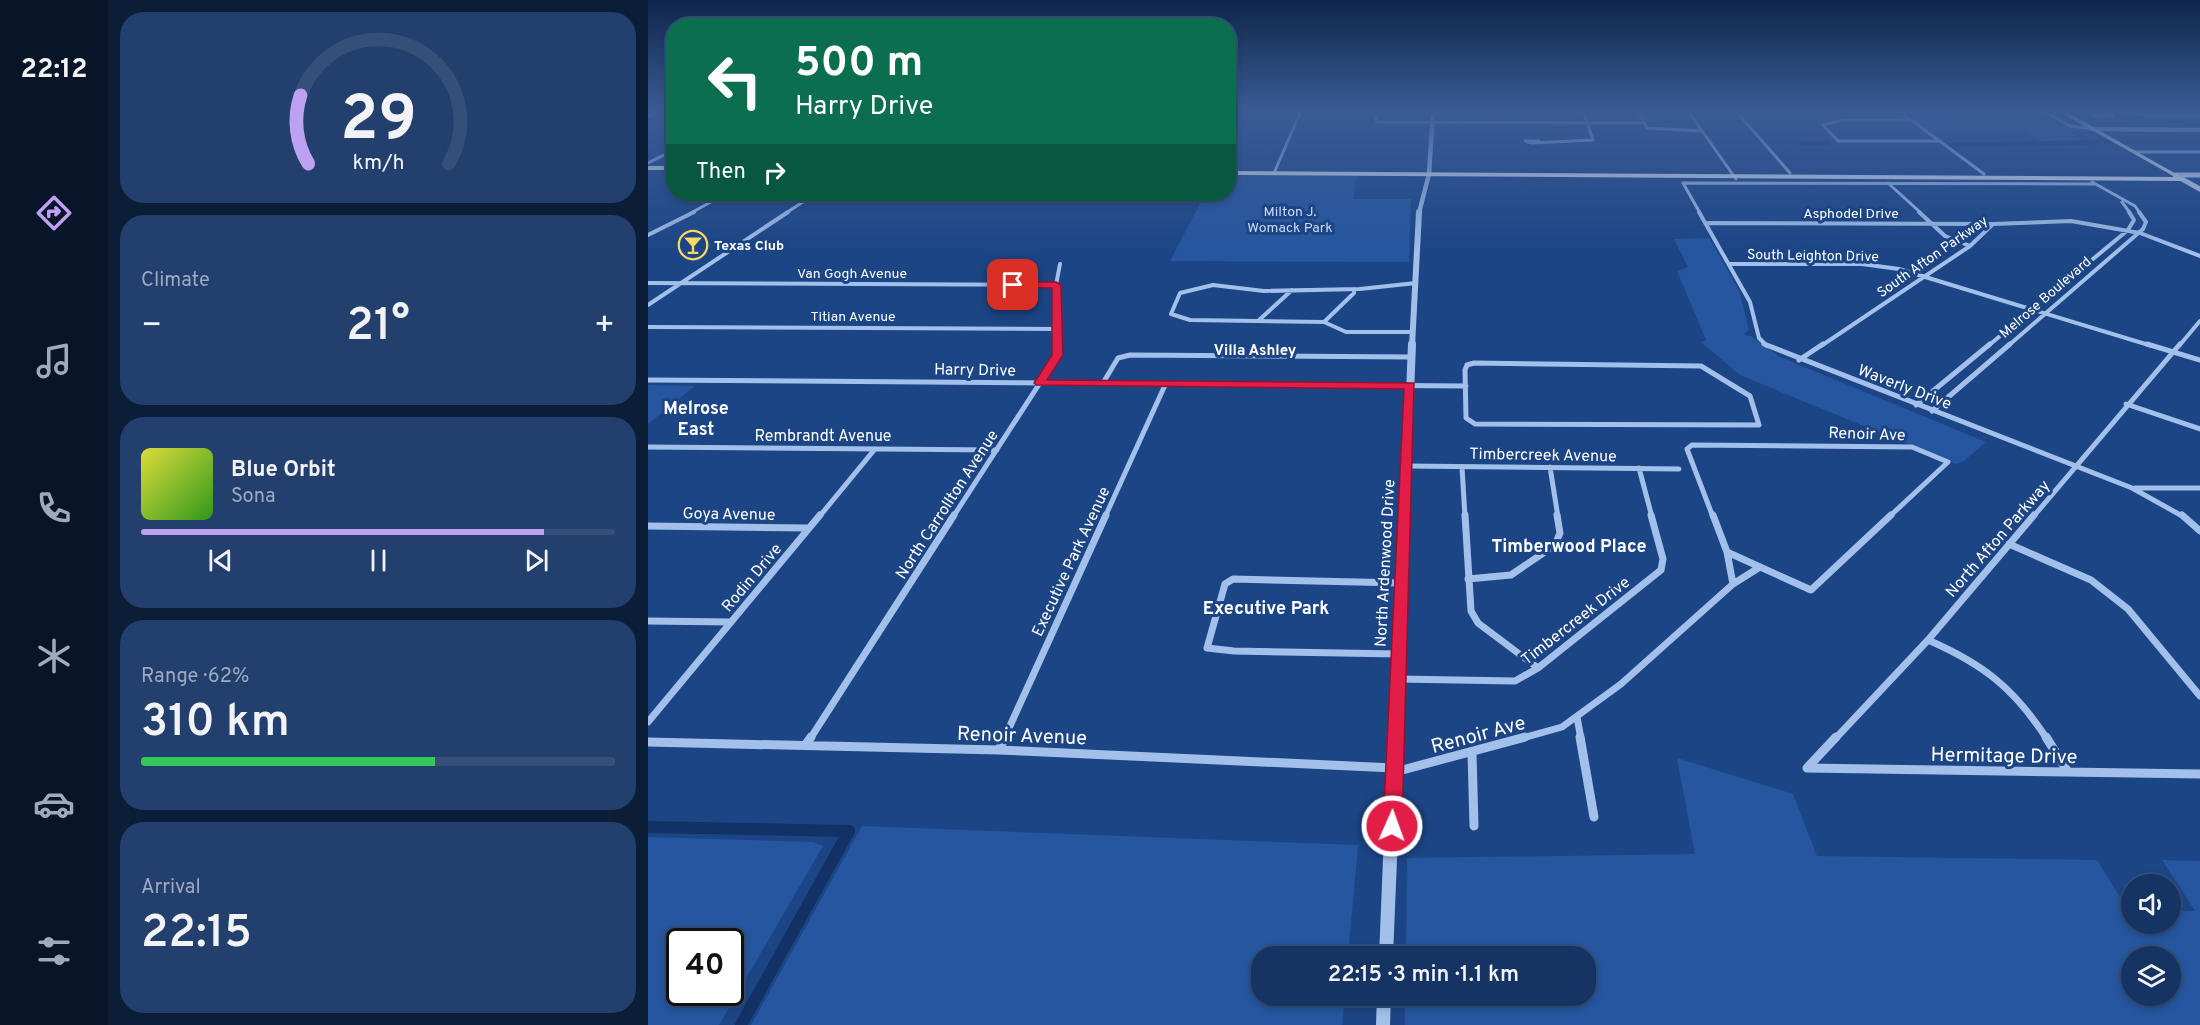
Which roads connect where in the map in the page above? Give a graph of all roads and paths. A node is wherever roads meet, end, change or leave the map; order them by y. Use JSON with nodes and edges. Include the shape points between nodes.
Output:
{"nodes":[{"id":1,"x":1281,"y":159,"type":"edge"},
{"id":2,"x":1431,"y":159,"type":"edge"},
{"id":3,"x":1722,"y":159,"type":"edge"},
{"id":4,"x":1778,"y":159,"type":"edge"},
{"id":5,"x":1964,"y":159,"type":"edge"},
{"id":6,"x":2146,"y":159,"type":"edge"},
{"id":7,"x":648,"y":169,"type":"edge"},
{"id":8,"x":666,"y":169,"type":"edge"},
{"id":9,"x":1236,"y":172,"type":"edge"},
{"id":10,"x":1275,"y":172,"type":"junction"},
{"id":11,"x":1430,"y":173,"type":"junction"},
{"id":12,"x":1790,"y":173,"type":"junction"},
{"id":13,"x":1733,"y":174,"type":"junction"},
{"id":14,"x":1984,"y":174,"type":"junction"},
{"id":15,"x":1849,"y":175,"type":"junction"},
{"id":16,"x":1952,"y":176,"type":"junction"},
{"id":17,"x":1881,"y":177,"type":"junction"},
{"id":18,"x":2178,"y":177,"type":"junction"},
{"id":19,"x":2200,"y":177,"type":"edge"},
{"id":20,"x":2084,"y":178,"type":"junction"},
{"id":21,"x":1739,"y":183,"type":"junction"},
{"id":22,"x":1888,"y":183,"type":"junction"},
{"id":23,"x":2094,"y":184,"type":"junction"},
{"id":24,"x":2200,"y":189,"type":"edge"},
{"id":25,"x":713,"y":201,"type":"edge"},
{"id":26,"x":804,"y":201,"type":"edge"},
{"id":27,"x":2122,"y":201,"type":"junction"},
{"id":28,"x":1708,"y":223,"type":"junction"},
{"id":29,"x":1931,"y":224,"type":"junction"},
{"id":30,"x":1993,"y":224,"type":"junction"},
{"id":31,"x":2128,"y":230,"type":"junction"},
{"id":32,"x":2140,"y":233,"type":"junction"},
{"id":33,"x":648,"y":235,"type":"edge"},
{"id":34,"x":1970,"y":246,"type":"junction"},
{"id":35,"x":2200,"y":256,"type":"edge"},
{"id":36,"x":1060,"y":264,"type":"dead end"},
{"id":37,"x":1730,"y":264,"type":"junction"},
{"id":38,"x":1923,"y":276,"type":"junction"},
{"id":39,"x":648,"y":282,"type":"edge"},
{"id":40,"x":680,"y":283,"type":"junction"},
{"id":41,"x":1416,"y":283,"type":"junction"},
{"id":42,"x":1056,"y":285,"type":"junction"},
{"id":43,"x":1357,"y":289,"type":"junction"},
{"id":44,"x":1292,"y":290,"type":"junction"},
{"id":45,"x":648,"y":305,"type":"edge"},
{"id":46,"x":2033,"y":309,"type":"junction"},
{"id":47,"x":2046,"y":313,"type":"junction"},
{"id":48,"x":1258,"y":321,"type":"junction"},
{"id":49,"x":2200,"y":321,"type":"edge"},
{"id":50,"x":1324,"y":322,"type":"junction"},
{"id":51,"x":648,"y":327,"type":"edge"},
{"id":52,"x":1058,"y":329,"type":"junction"},
{"id":53,"x":1413,"y":332,"type":"junction"},
{"id":54,"x":2173,"y":352,"type":"junction"},
{"id":55,"x":1412,"y":357,"type":"junction"},
{"id":56,"x":1799,"y":360,"type":"junction"},
{"id":57,"x":2200,"y":360,"type":"edge"},
{"id":58,"x":648,"y":380,"type":"edge"},
{"id":59,"x":1040,"y":383,"type":"junction"},
{"id":60,"x":1103,"y":383,"type":"junction"},
{"id":61,"x":1166,"y":383,"type":"junction"},
{"id":62,"x":1410,"y":385,"type":"junction"},
{"id":63,"x":1466,"y":386,"type":"junction"},
{"id":64,"x":2126,"y":404,"type":"junction"},
{"id":65,"x":1916,"y":405,"type":"junction"},
{"id":66,"x":1932,"y":411,"type":"junction"},
{"id":67,"x":2200,"y":429,"type":"edge"},
{"id":68,"x":648,"y":447,"type":"edge"},
{"id":69,"x":875,"y":449,"type":"junction"},
{"id":70,"x":997,"y":450,"type":"junction"},
{"id":71,"x":1407,"y":466,"type":"junction"},
{"id":72,"x":1462,"y":467,"type":"junction"},
{"id":73,"x":1550,"y":467,"type":"junction"},
{"id":74,"x":2076,"y":467,"type":"junction"},
{"id":75,"x":1639,"y":468,"type":"junction"},
{"id":76,"x":1678,"y":469,"type":"dead end"},
{"id":77,"x":2132,"y":488,"type":"junction"},
{"id":78,"x":2200,"y":488,"type":"edge"},
{"id":79,"x":648,"y":526,"type":"edge"},
{"id":80,"x":809,"y":528,"type":"junction"},
{"id":81,"x":2200,"y":531,"type":"edge"},
{"id":82,"x":2009,"y":544,"type":"junction"},
{"id":83,"x":1727,"y":552,"type":"junction"},
{"id":84,"x":1760,"y":567,"type":"junction"},
{"id":85,"x":1468,"y":579,"type":"junction"},
{"id":86,"x":1401,"y":583,"type":"junction"},
{"id":87,"x":1733,"y":584,"type":"junction"},
{"id":88,"x":648,"y":621,"type":"edge"},
{"id":89,"x":731,"y":622,"type":"junction"},
{"id":90,"x":1928,"y":640,"type":"junction"},
{"id":91,"x":1398,"y":654,"type":"junction"},
{"id":92,"x":1538,"y":668,"type":"junction"},
{"id":93,"x":1397,"y":679,"type":"junction"},
{"id":94,"x":2200,"y":696,"type":"edge"},
{"id":95,"x":1576,"y":717,"type":"junction"},
{"id":96,"x":648,"y":722,"type":"edge"},
{"id":97,"x":648,"y":742,"type":"edge"},
{"id":98,"x":806,"y":744,"type":"junction"},
{"id":99,"x":999,"y":750,"type":"junction"},
{"id":100,"x":1472,"y":753,"type":"junction"},
{"id":101,"x":1807,"y":768,"type":"joint"},
{"id":102,"x":1395,"y":770,"type":"junction"},
{"id":103,"x":2068,"y":772,"type":"junction"},
{"id":104,"x":2200,"y":774,"type":"edge"},
{"id":105,"x":1594,"y":817,"type":"dead end"},
{"id":106,"x":1474,"y":826,"type":"dead end"},
{"id":107,"x":1387,"y":946,"type":"edge"},
{"id":108,"x":1384,"y":1006,"type":"edge"},
{"id":109,"x":1383,"y":1025,"type":"edge"}],
"edges":[{"from":1,"to":10,"type":"street"},
{"from":2,"to":11,"type":"street","name":"North Ardenwood Drive"},
{"from":3,"to":13,"type":"street"},
{"from":4,"to":12,"type":"street"},
{"from":5,"to":14,"type":"street"},
{"from":6,"to":18,"type":"main road"},
{"from":7,"to":8,"type":"main road"},
{"from":9,"to":10,"type":"main road"},
{"from":10,"to":11,"type":"main road"},
{"from":11,"to":13,"type":"main road"},
{"from":11,"to":41,"type":"street","name":"North Ardenwood Drive","via":[[1418,217]]},
{"from":12,"to":13,"type":"main road"},
{"from":12,"to":15,"type":"main road"},
{"from":13,"to":15,"type":"main road"},
{"from":13,"to":21,"type":"street"},
{"from":14,"to":16,"type":"main road"},
{"from":14,"to":18,"type":"main road"},
{"from":15,"to":16,"type":"main road"},
{"from":15,"to":17,"type":"main road"},
{"from":16,"to":17,"type":"main road"},
{"from":16,"to":20,"type":"main road"},
{"from":17,"to":22,"type":"street"},
{"from":18,"to":19,"type":"main road"},
{"from":18,"to":20,"type":"main road"},
{"from":18,"to":24,"type":"main road"},
{"from":20,"to":23,"type":"street"},
{"from":21,"to":22,"type":"street"},
{"from":21,"to":28,"type":"street","name":"Waverly Drive","via":[[1683,183]]},
{"from":22,"to":23,"type":"street"},
{"from":22,"to":29,"type":"street"},
{"from":23,"to":27,"type":"street"},
{"from":25,"to":33,"type":"street"},
{"from":26,"to":40,"type":"street"},
{"from":27,"to":31,"type":"street","via":[[2134,220]]},
{"from":27,"to":32,"type":"street","via":[[2135,206],[2145,217],[2146,226]]},
{"from":28,"to":29,"type":"street","name":"Asphodel Drive"},
{"from":28,"to":37,"type":"street","name":"Waverly Drive"},
{"from":29,"to":30,"type":"street","name":"Asphodel Drive"},
{"from":29,"to":34,"type":"street","via":[[1945,236]]},
{"from":30,"to":31,"type":"street","name":"South Afton Parkway","via":[[2071,220]]},
{"from":30,"to":34,"type":"street","name":"South Afton Parkway"},
{"from":31,"to":32,"type":"street"},
{"from":31,"to":46,"type":"street","name":"Melrose Boulevard"},
{"from":32,"to":35,"type":"street"},
{"from":32,"to":47,"type":"street","name":"Melrose Boulevard"},
{"from":34,"to":38,"type":"street","name":"South Afton Parkway"},
{"from":36,"to":42,"type":"street","name":"North Carrollton Avenue"},
{"from":37,"to":38,"type":"street","name":"South Leighton Drive","via":[[1862,264]]},
{"from":37,"to":56,"type":"street","name":"Waverly Drive","via":[[1750,302],[1759,338],[1765,345]]},
{"from":38,"to":46,"type":"street","name":"South Leighton Drive"},
{"from":38,"to":56,"type":"street","name":"South Afton Parkway"},
{"from":39,"to":40,"type":"street","name":"Van Gogh Avenue"},
{"from":40,"to":42,"type":"street","name":"Van Gogh Avenue"},
{"from":40,"to":45,"type":"street"},
{"from":41,"to":43,"type":"street"},
{"from":41,"to":53,"type":"street","name":"North Ardenwood Drive"},
{"from":42,"to":52,"type":"street","name":"North Carrollton Avenue"},
{"from":43,"to":44,"type":"street"},
{"from":43,"to":50,"type":"street"},
{"from":44,"to":48,"type":"street"},
{"from":44,"to":48,"type":"street","via":[[1252,291],[1213,285],[1195,288],[1180,292],[1171,314],[1190,320]]},
{"from":46,"to":47,"type":"street","name":"South Leighton Drive"},
{"from":46,"to":65,"type":"street","name":"Melrose Boulevard"},
{"from":47,"to":54,"type":"street","name":"South Leighton Drive"},
{"from":47,"to":66,"type":"street","name":"Melrose Boulevard"},
{"from":48,"to":50,"type":"street"},
{"from":49,"to":54,"type":"street","name":"North Afton Parkway"},
{"from":50,"to":53,"type":"street","via":[[1346,332]]},
{"from":51,"to":52,"type":"street","name":"Titian Avenue"},
{"from":52,"to":59,"type":"street","name":"North Carrollton Avenue","via":[[1058,355]]},
{"from":53,"to":55,"type":"street","name":"North Ardenwood Drive"},
{"from":54,"to":57,"type":"street","name":"South Leighton Drive"},
{"from":54,"to":64,"type":"street","name":"North Afton Parkway"},
{"from":55,"to":60,"type":"street","via":[[1130,355],[1118,358]]},
{"from":55,"to":62,"type":"street","name":"North Ardenwood Drive"},
{"from":56,"to":65,"type":"street","name":"Waverly Drive"},
{"from":58,"to":59,"type":"street","name":"Harry Drive"},
{"from":59,"to":60,"type":"street","name":"Harry Drive"},
{"from":59,"to":70,"type":"street","name":"North Carrollton Avenue"},
{"from":60,"to":61,"type":"street","name":"Harry Drive"},
{"from":61,"to":62,"type":"street","name":"Harry Drive"},
{"from":61,"to":99,"type":"street","name":"Executive Park Avenue"},
{"from":62,"to":63,"type":"street","name":"Harry Drive"},
{"from":62,"to":71,"type":"street","name":"North Ardenwood Drive"},
{"from":63,"to":63,"type":"street","via":[[1467,421],[1480,425],[1747,427],[1760,422],[1749,396],[1701,366],[1474,363],[1465,370]]},
{"from":64,"to":67,"type":"street"},
{"from":64,"to":74,"type":"street","name":"North Afton Parkway"},
{"from":65,"to":66,"type":"street","name":"Waverly Drive"},
{"from":66,"to":74,"type":"street","name":"Waverly Drive"},
{"from":68,"to":69,"type":"street","name":"Rembrandt Avenue"},
{"from":69,"to":70,"type":"street","name":"Rembrandt Avenue"},
{"from":69,"to":80,"type":"street","name":"Rodin Drive"},
{"from":70,"to":98,"type":"street","name":"North Carrollton Avenue"},
{"from":71,"to":72,"type":"street","name":"Timbercreek Avenue"},
{"from":71,"to":86,"type":"street","name":"North Ardenwood Drive"},
{"from":72,"to":73,"type":"street","name":"Timbercreek Avenue"},
{"from":72,"to":85,"type":"street"},
{"from":73,"to":75,"type":"street","name":"Timbercreek Avenue"},
{"from":73,"to":85,"type":"street","via":[[1560,533],[1555,545],[1511,574]]},
{"from":74,"to":77,"type":"street","name":"Waverly Drive"},
{"from":74,"to":82,"type":"street","name":"North Afton Parkway"},
{"from":75,"to":76,"type":"street","name":"Timbercreek Avenue"},
{"from":75,"to":92,"type":"street","name":"Timbercreek Drive","via":[[1663,559],[1660,570]]},
{"from":77,"to":78,"type":"street"},
{"from":77,"to":81,"type":"street","name":"Waverly Drive","via":[[2182,515]]},
{"from":79,"to":80,"type":"street","name":"Goya Avenue"},
{"from":80,"to":89,"type":"street","name":"Rodin Drive"},
{"from":82,"to":90,"type":"street","name":"North Afton Parkway"},
{"from":82,"to":94,"type":"street","via":[[2091,580],[2128,609]]},
{"from":83,"to":84,"type":"street","name":"Renoir Ave"},
{"from":83,"to":84,"type":"street","name":"Renoir Ave","via":[[1688,448],[1692,445],[1912,447],[1948,462],[1811,590]]},
{"from":83,"to":87,"type":"street","name":"Renoir Ave"},
{"from":84,"to":87,"type":"street","name":"Renoir Ave"},
{"from":85,"to":92,"type":"street","via":[[1471,611],[1478,623]]},
{"from":86,"to":91,"type":"street","name":"North Ardenwood Drive"},
{"from":86,"to":91,"type":"street","via":[[1233,579],[1226,584],[1207,648]]},
{"from":87,"to":95,"type":"street","name":"Renoir Ave","via":[[1621,684]]},
{"from":88,"to":89,"type":"street"},
{"from":89,"to":96,"type":"street","name":"Rodin Drive"},
{"from":90,"to":101,"type":"street","name":"North Afton Parkway"},
{"from":90,"to":103,"type":"street","via":[[1978,664],[2009,691],[2028,710]]},
{"from":91,"to":93,"type":"street","name":"North Ardenwood Drive"},
{"from":92,"to":93,"type":"street","name":"Timbercreek Drive","via":[[1515,681]]},
{"from":93,"to":102,"type":"street","name":"North Ardenwood Drive"},
{"from":95,"to":100,"type":"street","name":"Renoir Ave","via":[[1562,727]]},
{"from":95,"to":105,"type":"street"},
{"from":97,"to":98,"type":"street","name":"Renoir Avenue"},
{"from":98,"to":99,"type":"street","name":"Renoir Avenue"},
{"from":99,"to":102,"type":"street","name":"Renoir Avenue"},
{"from":100,"to":102,"type":"street","name":"Renoir Ave"},
{"from":100,"to":106,"type":"street"},
{"from":101,"to":103,"type":"street","name":"Hermitage Drive"},
{"from":102,"to":107,"type":"street","name":"North Ardenwood Drive"},
{"from":103,"to":104,"type":"street","name":"Hermitage Drive"},
{"from":108,"to":109,"type":"street"}]}
